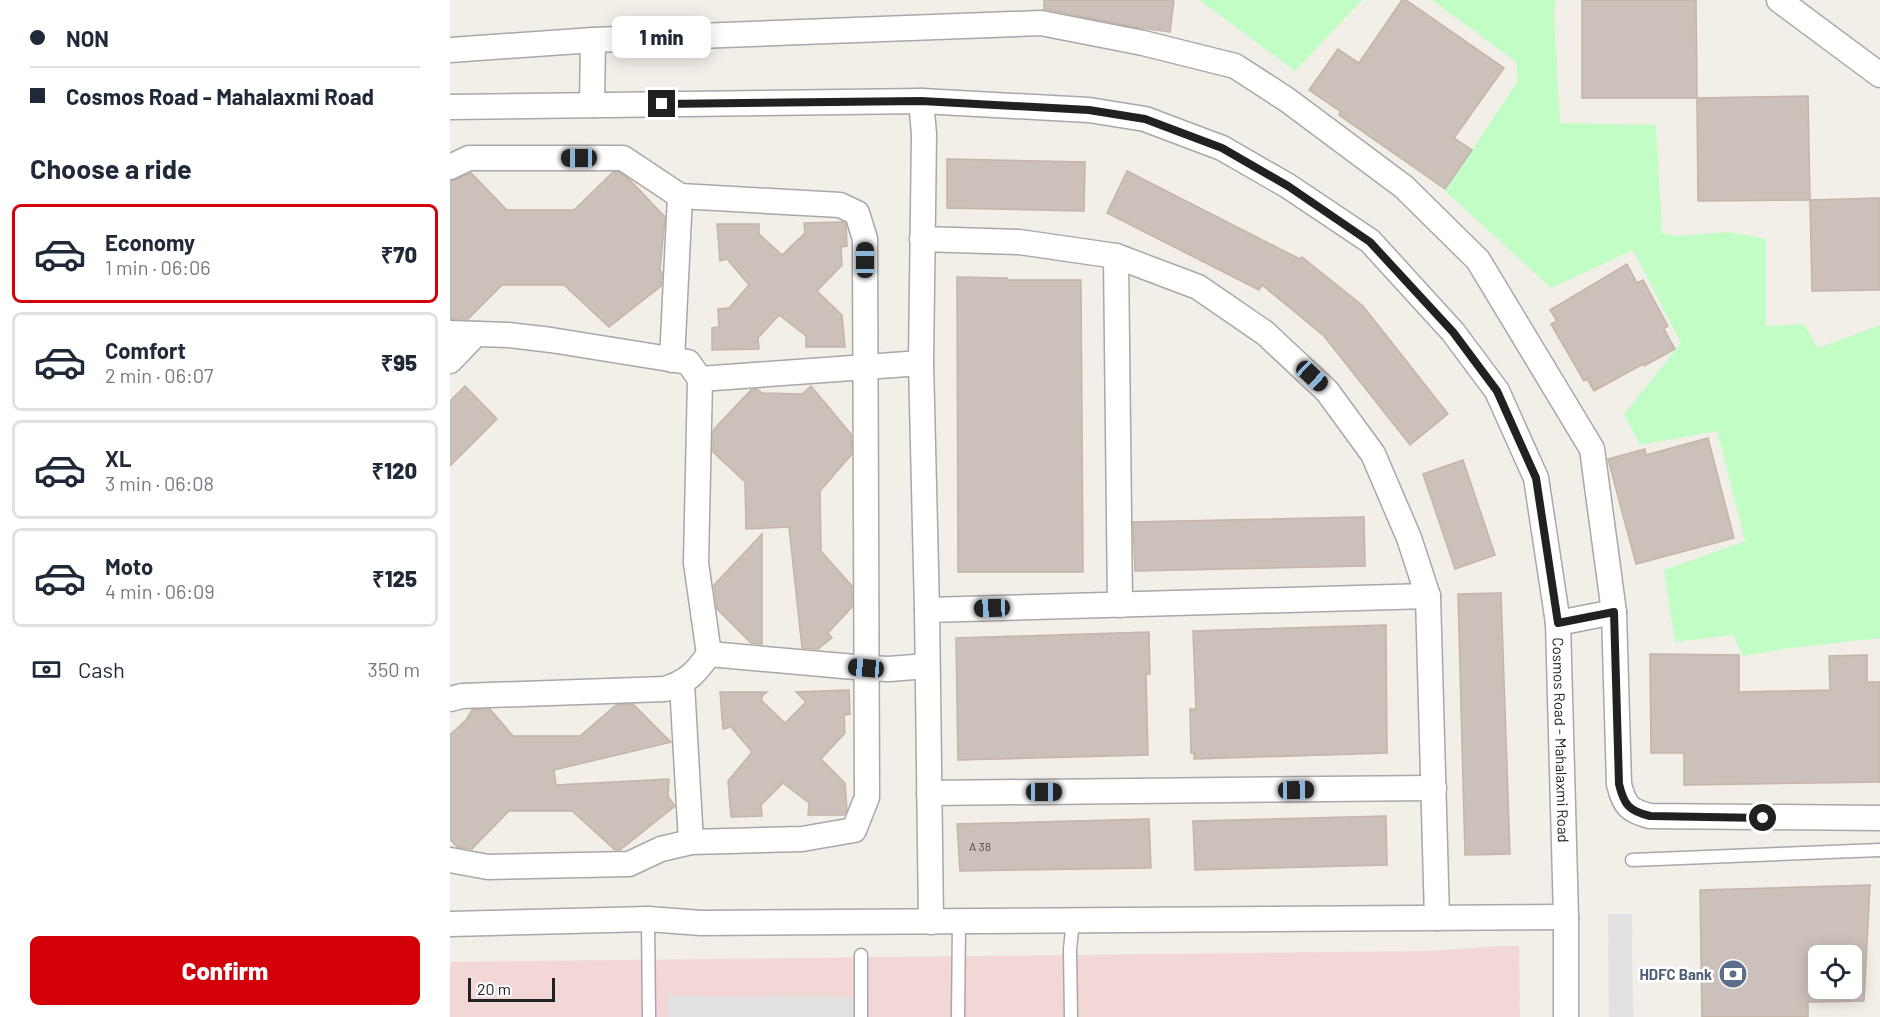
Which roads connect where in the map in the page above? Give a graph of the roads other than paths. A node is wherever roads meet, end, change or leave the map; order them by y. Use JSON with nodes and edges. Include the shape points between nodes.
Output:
{"nodes":[{"id":1,"x":1779,"y":0,"type":"edge"},
{"id":2,"x":593,"y":40,"type":"junction"},
{"id":3,"x":450,"y":50,"type":"edge"},
{"id":4,"x":1880,"y":75,"type":"edge"},
{"id":5,"x":921,"y":101,"type":"junction"},
{"id":6,"x":592,"y":105,"type":"junction"},
{"id":7,"x":450,"y":107,"type":"edge"},
{"id":8,"x":450,"y":167,"type":"edge"},
{"id":9,"x":680,"y":196,"type":"junction"},
{"id":10,"x":922,"y":239,"type":"junction"},
{"id":11,"x":1116,"y":256,"type":"junction"},
{"id":12,"x":450,"y":333,"type":"edge"},
{"id":13,"x":476,"y":334,"type":"junction"},
{"id":14,"x":672,"y":360,"type":"junction"},
{"id":15,"x":450,"y":361,"type":"edge"},
{"id":16,"x":921,"y":363,"type":"junction"},
{"id":17,"x":864,"y":367,"type":"junction"},
{"id":18,"x":700,"y":379,"type":"junction"},
{"id":19,"x":1428,"y":596,"type":"junction"},
{"id":20,"x":1120,"y":605,"type":"junction"},
{"id":21,"x":927,"y":610,"type":"junction"},
{"id":22,"x":1614,"y":612,"type":"junction"},
{"id":23,"x":1558,"y":623,"type":"junction"},
{"id":24,"x":709,"y":654,"type":"junction"},
{"id":25,"x":927,"y":666,"type":"junction"},
{"id":26,"x":866,"y":668,"type":"junction"},
{"id":27,"x":682,"y":684,"type":"junction"},
{"id":28,"x":450,"y":699,"type":"edge"},
{"id":29,"x":1434,"y":788,"type":"junction"},
{"id":30,"x":929,"y":793,"type":"junction"},
{"id":31,"x":1880,"y":818,"type":"edge"},
{"id":32,"x":691,"y":842,"type":"junction"},
{"id":33,"x":1880,"y":850,"type":"edge"},
{"id":34,"x":450,"y":860,"type":"edge"},
{"id":35,"x":1632,"y":860,"type":"dead end"},
{"id":36,"x":1566,"y":917,"type":"junction"},
{"id":37,"x":1437,"y":918,"type":"junction"},
{"id":38,"x":648,"y":919,"type":"junction"},
{"id":39,"x":1073,"y":921,"type":"junction"},
{"id":40,"x":931,"y":922,"type":"junction"},
{"id":41,"x":959,"y":922,"type":"junction"},
{"id":42,"x":450,"y":924,"type":"edge"},
{"id":43,"x":861,"y":955,"type":"dead end"},
{"id":44,"x":649,"y":1017,"type":"edge"},
{"id":45,"x":861,"y":1017,"type":"edge"},
{"id":46,"x":958,"y":1017,"type":"edge"},
{"id":47,"x":1071,"y":1017,"type":"edge"},
{"id":48,"x":1566,"y":1017,"type":"edge"}],
"edges":[{"from":1,"to":4,"type":"street"},
{"from":2,"to":3,"type":"street"},
{"from":2,"to":6,"type":"street"},
{"from":2,"to":22,"type":"street","via":[[1041,22],[1235,66],[1404,187],[1478,260],[1592,449]]},
{"from":5,"to":6,"type":"street","name":"Cosmos Road - Mahalaxmi Road"},
{"from":5,"to":10,"type":"street"},
{"from":5,"to":23,"type":"street","name":"Cosmos Road - Mahalaxmi Road","via":[[1089,110],[1145,119],[1222,148],[1288,186],[1370,242],[1453,332],[1497,391],[1536,478]]},
{"from":6,"to":7,"type":"street","name":"Cosmos Road - Mahalaxmi Road"},
{"from":8,"to":9,"type":"street","via":[[469,158],[623,158]]},
{"from":9,"to":14,"type":"street"},
{"from":9,"to":17,"type":"street","via":[[840,205],[858,213],[865,239]]},
{"from":10,"to":11,"type":"street","via":[[1019,242]]},
{"from":10,"to":16,"type":"street"},
{"from":11,"to":19,"type":"street","via":[[1198,286],[1265,333],[1327,390],[1372,454],[1409,538]]},
{"from":11,"to":20,"type":"street"},
{"from":12,"to":13,"type":"street"},
{"from":13,"to":14,"type":"street","via":[[551,340]]},
{"from":13,"to":15,"type":"street"},
{"from":14,"to":18,"type":"street","via":[[688,362]]},
{"from":16,"to":17,"type":"street"},
{"from":16,"to":21,"type":"street"},
{"from":17,"to":18,"type":"street"},
{"from":17,"to":26,"type":"street"},
{"from":18,"to":24,"type":"street","via":[[696,563]]},
{"from":19,"to":20,"type":"street"},
{"from":19,"to":29,"type":"street"},
{"from":20,"to":21,"type":"street"},
{"from":21,"to":25,"type":"street"},
{"from":22,"to":23,"type":"street"},
{"from":22,"to":31,"type":"street","via":[[1619,784],[1623,801],[1636,812],[1650,816]]},
{"from":23,"to":36,"type":"street","name":"Cosmos Road - Mahalaxmi Road"},
{"from":24,"to":26,"type":"street"},
{"from":24,"to":27,"type":"street"},
{"from":25,"to":26,"type":"street"},
{"from":25,"to":30,"type":"street"},
{"from":26,"to":32,"type":"street","via":[[867,797],[854,830],[802,839]]},
{"from":27,"to":28,"type":"street","via":[[666,689]]},
{"from":27,"to":32,"type":"street"},
{"from":29,"to":30,"type":"street"},
{"from":29,"to":37,"type":"street"},
{"from":30,"to":40,"type":"street"},
{"from":32,"to":34,"type":"street","via":[[661,849],[629,864],[488,867]]},
{"from":33,"to":35,"type":"lane"},
{"from":36,"to":37,"type":"street"},
{"from":36,"to":48,"type":"street","name":"Cosmos Road - Mahalaxmi Road"},
{"from":37,"to":39,"type":"street"},
{"from":38,"to":40,"type":"street","via":[[700,924]]},
{"from":38,"to":42,"type":"street"},
{"from":38,"to":44,"type":"lane"},
{"from":39,"to":41,"type":"street"},
{"from":39,"to":47,"type":"lane"},
{"from":40,"to":41,"type":"street"},
{"from":41,"to":46,"type":"lane"},
{"from":43,"to":45,"type":"lane"}]}
